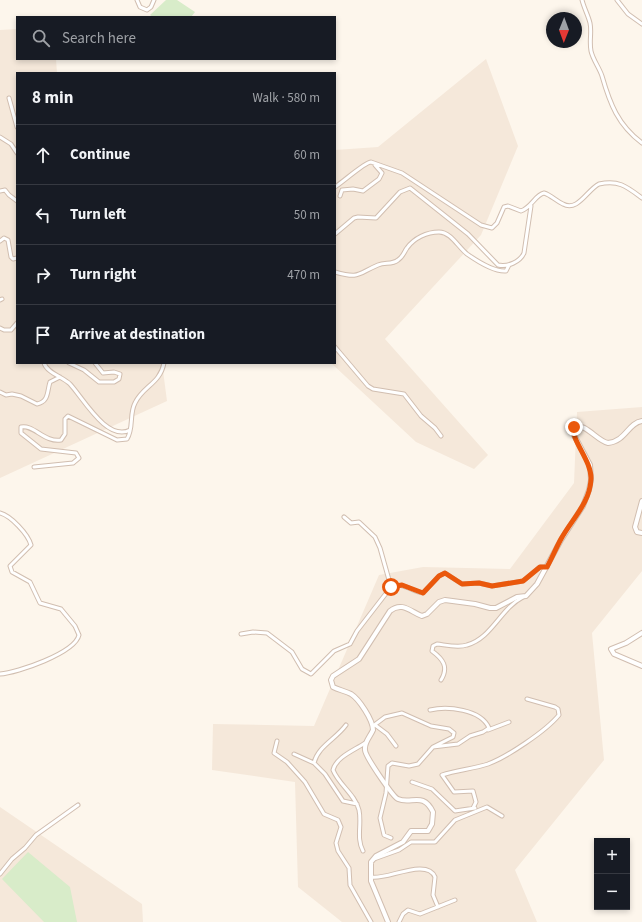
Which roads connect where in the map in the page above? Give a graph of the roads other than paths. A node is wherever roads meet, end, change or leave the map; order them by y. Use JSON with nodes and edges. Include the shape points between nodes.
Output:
{"nodes":[{"id":1,"x":137,"y":0,"type":"edge"},
{"id":2,"x":154,"y":0,"type":"edge"},
{"id":3,"x":582,"y":0,"type":"edge"},
{"id":4,"x":617,"y":0,"type":"edge"},
{"id":5,"x":642,"y":24,"type":"edge"},
{"id":6,"x":9,"y":98,"type":"dead end"},
{"id":7,"x":16,"y":123,"type":"edge"},
{"id":8,"x":0,"y":137,"type":"edge"},
{"id":9,"x":642,"y":143,"type":"edge"},
{"id":10,"x":16,"y":152,"type":"edge"},
{"id":11,"x":374,"y":163,"type":"junction"},
{"id":12,"x":336,"y":186,"type":"edge"},
{"id":13,"x":0,"y":191,"type":"edge"},
{"id":14,"x":340,"y":196,"type":"dead end"},
{"id":15,"x":642,"y":198,"type":"edge"},
{"id":16,"x":16,"y":200,"type":"edge"},
{"id":17,"x":531,"y":206,"type":"junction"},
{"id":18,"x":336,"y":233,"type":"edge"},
{"id":19,"x":0,"y":241,"type":"edge"},
{"id":20,"x":16,"y":258,"type":"edge"},
{"id":21,"x":509,"y":265,"type":"junction"},
{"id":22,"x":336,"y":272,"type":"edge"},
{"id":23,"x":16,"y":325,"type":"edge"},
{"id":24,"x":0,"y":328,"type":"edge"},
{"id":25,"x":336,"y":347,"type":"edge"},
{"id":26,"x":45,"y":364,"type":"edge"},
{"id":27,"x":71,"y":364,"type":"edge"},
{"id":28,"x":96,"y":364,"type":"edge"},
{"id":29,"x":164,"y":364,"type":"edge"},
{"id":30,"x":60,"y":377,"type":"junction"},
{"id":31,"x":0,"y":392,"type":"edge"},
{"id":32,"x":642,"y":420,"type":"edge"},
{"id":33,"x":130,"y":430,"type":"junction"},
{"id":34,"x":441,"y":436,"type":"dead end"},
{"id":35,"x":34,"y":467,"type":"dead end"},
{"id":36,"x":642,"y":501,"type":"edge"},
{"id":37,"x":0,"y":513,"type":"edge"},
{"id":38,"x":344,"y":517,"type":"dead end"},
{"id":39,"x":642,"y":533,"type":"edge"},
{"id":40,"x":547,"y":567,"type":"junction"},
{"id":41,"x":391,"y":587,"type":"junction"},
{"id":42,"x":526,"y":596,"type":"junction"},
{"id":43,"x":642,"y":633,"type":"edge"},
{"id":44,"x":241,"y":634,"type":"dead end"},
{"id":45,"x":642,"y":666,"type":"edge"},
{"id":46,"x":0,"y":674,"type":"edge"},
{"id":47,"x":441,"y":680,"type":"dead end"},
{"id":48,"x":527,"y":699,"type":"dead end"},
{"id":49,"x":430,"y":710,"type":"dead end"},
{"id":50,"x":509,"y":722,"type":"dead end"},
{"id":51,"x":346,"y":725,"type":"dead end"},
{"id":52,"x":374,"y":726,"type":"junction"},
{"id":53,"x":488,"y":730,"type":"junction"},
{"id":54,"x":277,"y":741,"type":"dead end"},
{"id":55,"x":365,"y":743,"type":"junction"},
{"id":56,"x":396,"y":746,"type":"dead end"},
{"id":57,"x":433,"y":747,"type":"junction"},
{"id":58,"x":294,"y":754,"type":"dead end"},
{"id":59,"x":314,"y":763,"type":"junction"},
{"id":60,"x":412,"y":782,"type":"dead end"},
{"id":61,"x":387,"y":784,"type":"junction"},
{"id":62,"x":357,"y":804,"type":"junction"},
{"id":63,"x":78,"y":806,"type":"dead end"},
{"id":64,"x":473,"y":808,"type":"junction"},
{"id":65,"x":481,"y":809,"type":"junction"},
{"id":66,"x":502,"y":816,"type":"dead end"},
{"id":67,"x":391,"y":838,"type":"dead end"},
{"id":68,"x":363,"y":851,"type":"dead end"},
{"id":69,"x":372,"y":860,"type":"junction"},
{"id":70,"x":0,"y":874,"type":"edge"},
{"id":71,"x":371,"y":876,"type":"junction"},
{"id":72,"x":455,"y":900,"type":"dead end"},
{"id":73,"x":438,"y":907,"type":"junction"},
{"id":74,"x":371,"y":922,"type":"edge"},
{"id":75,"x":388,"y":922,"type":"edge"},
{"id":76,"x":399,"y":922,"type":"edge"}],
"edges":[{"from":1,"to":2,"type":"street","via":[[140,7],[147,10]]},
{"from":3,"to":9,"type":"street","via":[[590,23],[594,62],[621,124]]},
{"from":4,"to":5,"type":"street","via":[[628,14]]},
{"from":6,"to":7,"type":"street"},
{"from":8,"to":10,"type":"street","via":[[11,144]]},
{"from":11,"to":12,"type":"street","via":[[367,162]]},
{"from":11,"to":14,"type":"street","via":[[381,171],[379,178],[363,191],[346,189],[342,190]]},
{"from":11,"to":17,"type":"street","via":[[402,173],[487,227],[495,226],[504,207],[521,211]]},
{"from":13,"to":16,"type":"street","via":[[5,190]]},
{"from":15,"to":17,"type":"street","via":[[623,184],[604,183],[594,186],[572,206],[562,204],[544,193],[540,194]]},
{"from":17,"to":21,"type":"street","via":[[524,253]]},
{"from":18,"to":21,"type":"street","via":[[358,216],[376,218],[400,192],[410,188],[468,234],[498,264]]},
{"from":19,"to":20,"type":"street","via":[[4,238],[8,240],[10,257]]},
{"from":21,"to":22,"type":"street","via":[[506,271],[494,268],[467,254],[449,237],[439,232],[423,234],[394,262],[379,264],[363,274],[353,276]]},
{"from":23,"to":24,"type":"street","via":[[11,330]]},
{"from":25,"to":34,"type":"street","via":[[368,386],[404,394]]},
{"from":26,"to":30,"type":"street"},
{"from":27,"to":28,"type":"street","via":[[99,382],[114,382],[119,379],[120,374],[103,373]]},
{"from":29,"to":33,"type":"street","via":[[159,377],[136,401]]},
{"from":30,"to":31,"type":"street","via":[[50,382],[46,399],[41,403],[37,404],[14,394]]},
{"from":30,"to":33,"type":"street","via":[[71,384],[89,409],[114,431],[124,433]]},
{"from":32,"to":40,"type":"street","via":[[635,423],[619,440],[611,443],[605,443],[580,426],[574,427],[574,435],[590,465],[591,480],[583,506]]},
{"from":33,"to":35,"type":"street","via":[[127,439],[117,440],[68,416],[65,419],[64,438],[58,440],[44,437],[22,426],[21,432],[38,448],[76,453],[79,458],[73,463]]},
{"from":36,"to":39,"type":"street","via":[[635,527],[637,532]]},
{"from":37,"to":46,"type":"street","via":[[8,517],[26,535],[31,545],[12,562],[12,572],[30,582],[40,602],[61,609],[79,635],[74,643],[43,661]]},
{"from":38,"to":41,"type":"street","via":[[351,523],[359,522],[375,537],[382,550]]},
{"from":40,"to":41,"type":"street","via":[[540,567],[523,581],[500,586],[462,584],[445,573],[423,593],[402,585]]},
{"from":40,"to":42,"type":"street"},
{"from":41,"to":44,"type":"street","via":[[350,644],[334,651],[313,673],[305,672],[292,652],[267,633]]},
{"from":42,"to":47,"type":"street","via":[[518,600],[479,640],[466,645],[433,646],[432,651],[445,665],[445,674]]},
{"from":42,"to":52,"type":"street","via":[[490,608],[445,600],[422,616],[403,606],[390,611],[359,659],[331,680],[333,687],[351,694],[356,699]]},
{"from":43,"to":45,"type":"street","via":[[611,649],[614,654]]},
{"from":48,"to":64,"type":"street","via":[[555,707],[559,715],[546,728],[501,758],[488,764],[442,775],[454,792],[473,791],[476,802]]},
{"from":49,"to":53,"type":"street","via":[[442,708],[474,714],[484,721]]},
{"from":50,"to":53,"type":"street"},
{"from":51,"to":59,"type":"street","via":[[336,738],[319,752]]},
{"from":52,"to":55,"type":"street"},
{"from":52,"to":56,"type":"street","via":[[387,734]]},
{"from":52,"to":57,"type":"street","via":[[385,718],[402,713],[454,733],[453,737]]},
{"from":53,"to":57,"type":"street","via":[[473,734],[458,744]]},
{"from":54,"to":74,"type":"street","via":[[275,755],[287,762],[305,782],[324,814],[337,818],[340,822],[336,843],[338,851],[349,868],[350,885]]},
{"from":55,"to":61,"type":"street","via":[[365,753]]},
{"from":55,"to":62,"type":"street","via":[[341,758],[334,768],[334,773]]},
{"from":57,"to":61,"type":"street","via":[[418,764],[389,764]]},
{"from":58,"to":59,"type":"street"},
{"from":59,"to":62,"type":"street","via":[[325,774],[341,799],[346,803]]},
{"from":60,"to":64,"type":"street","via":[[432,789],[455,811]]},
{"from":61,"to":67,"type":"street","via":[[380,818],[384,835]]},
{"from":61,"to":69,"type":"street","via":[[397,798],[418,799],[428,805],[433,812],[432,824],[428,831],[411,831],[400,844]]},
{"from":62,"to":68,"type":"street","via":[[360,822],[359,841]]},
{"from":63,"to":70,"type":"street","via":[[36,835]]},
{"from":64,"to":65,"type":"street"},
{"from":65,"to":66,"type":"street","via":[[487,807]]},
{"from":65,"to":69,"type":"street","via":[[455,820],[435,842],[411,842],[390,854]]},
{"from":69,"to":71,"type":"street"},
{"from":71,"to":73,"type":"street","via":[[417,869],[431,872],[436,877],[433,895]]},
{"from":71,"to":75,"type":"street"},
{"from":72,"to":73,"type":"street"},
{"from":73,"to":76,"type":"street","via":[[420,914],[408,910]]}]}
